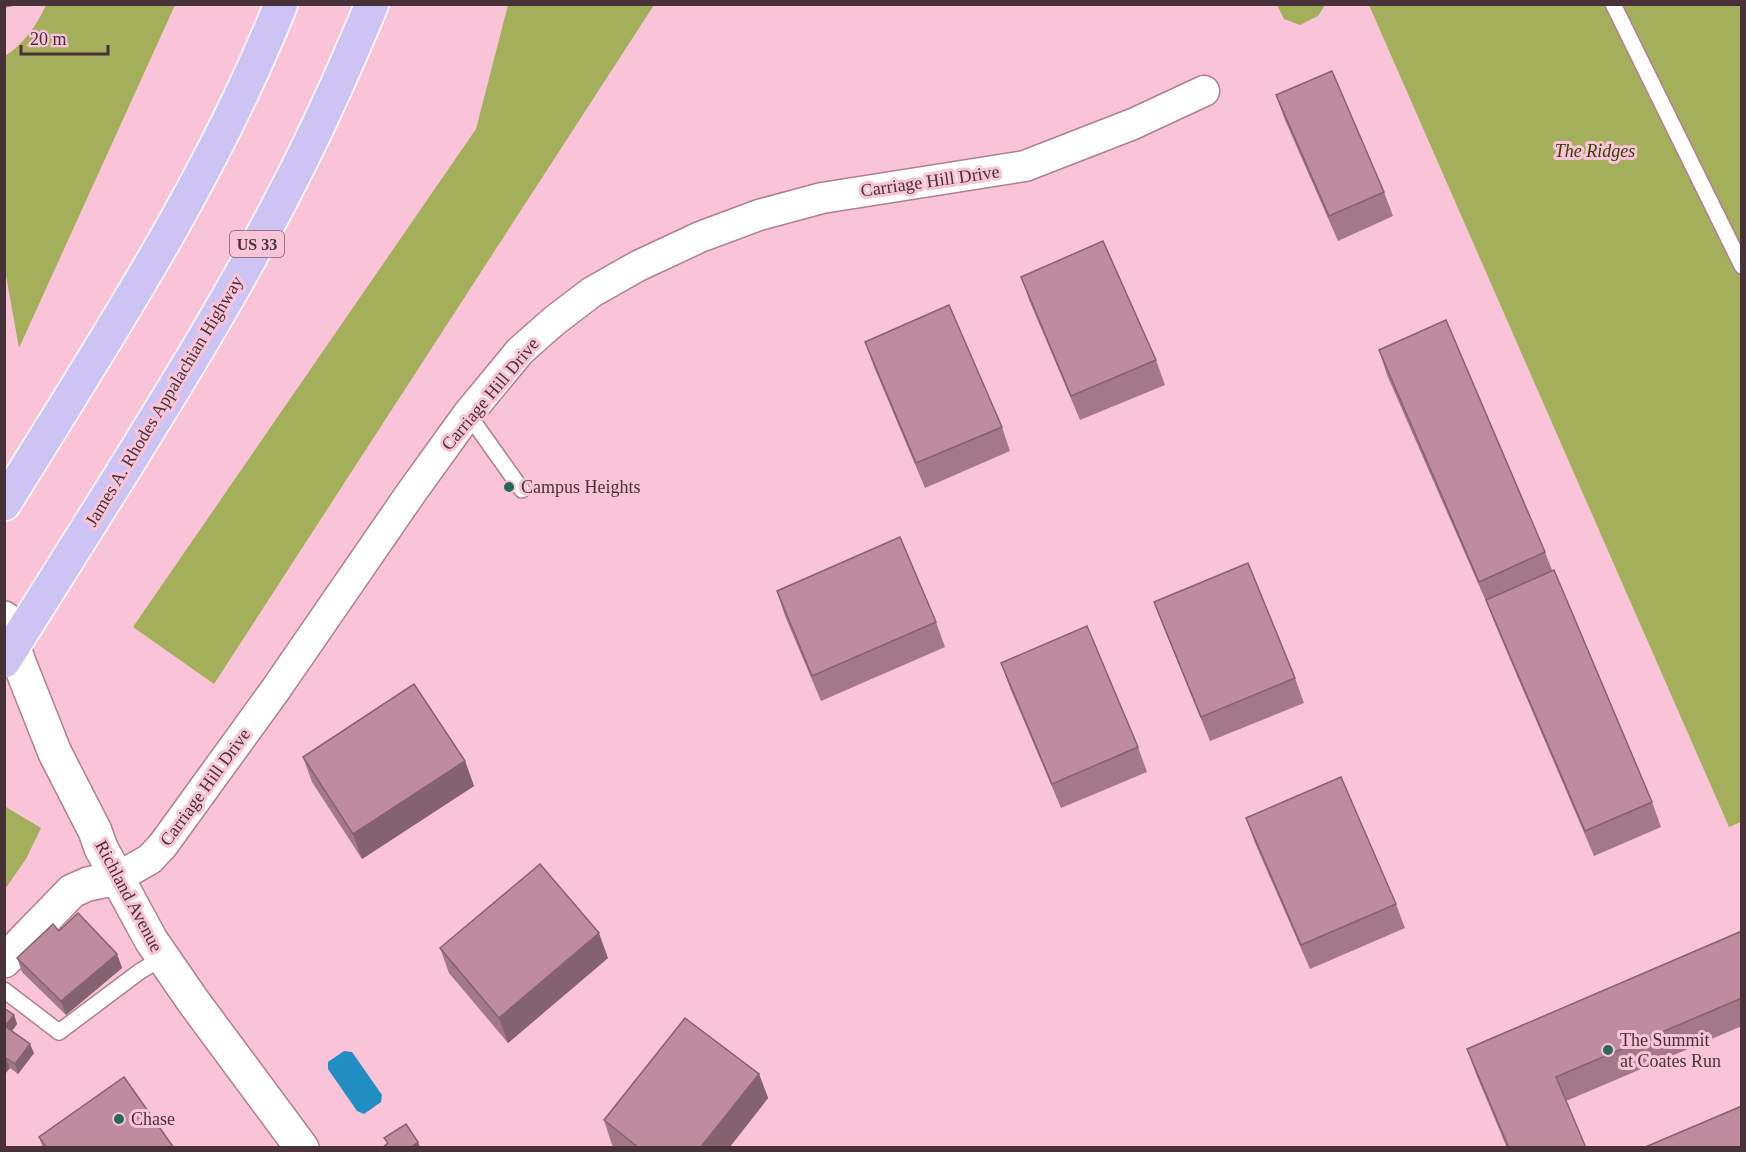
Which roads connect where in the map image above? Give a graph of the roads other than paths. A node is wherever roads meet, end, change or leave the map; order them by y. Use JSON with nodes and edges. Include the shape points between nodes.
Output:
{"nodes":[{"id":1,"x":281,"y":4,"type":"edge"},
{"id":2,"x":372,"y":4,"type":"edge"},
{"id":3,"x":1613,"y":4,"type":"edge"},
{"id":4,"x":1204,"y":91,"type":"dead end"},
{"id":5,"x":1742,"y":266,"type":"edge"},
{"id":6,"x":468,"y":414,"type":"junction"},
{"id":7,"x":522,"y":490,"type":"dead end"},
{"id":8,"x":4,"y":504,"type":"edge"},
{"id":9,"x":4,"y":618,"type":"edge"},
{"id":10,"x":4,"y":661,"type":"edge"},
{"id":11,"x":117,"y":878,"type":"junction"},
{"id":12,"x":162,"y":958,"type":"junction"},
{"id":13,"x":4,"y":961,"type":"edge"},
{"id":14,"x":4,"y":990,"type":"edge"},
{"id":15,"x":302,"y":1148,"type":"edge"}],
"edges":[{"from":1,"to":8,"type":"highway","via":[[213,154]]},
{"from":2,"to":10,"type":"highway","name":"James A. Rhodes Appalachian Highway","number":"US 33","bridge":true,"via":[[329,104],[228,297]]},
{"from":3,"to":5,"type":"lane"},
{"from":4,"to":6,"type":"street","name":"Carriage Hill Drive","via":[[1025,166],[822,198],[699,237],[592,292],[520,351]]},
{"from":6,"to":7,"type":"lane"},
{"from":6,"to":11,"type":"street","name":"Carriage Hill Drive","via":[[163,845],[150,859]]},
{"from":9,"to":11,"type":"main road","name":"Richland Avenue","via":[[55,753]]},
{"from":11,"to":12,"type":"main road","name":"Richland Avenue"},
{"from":11,"to":13,"type":"main road","via":[[72,891]]},
{"from":12,"to":14,"type":"lane","via":[[59,1032]]},
{"from":12,"to":15,"type":"main road","name":"Richland Avenue"}]}
